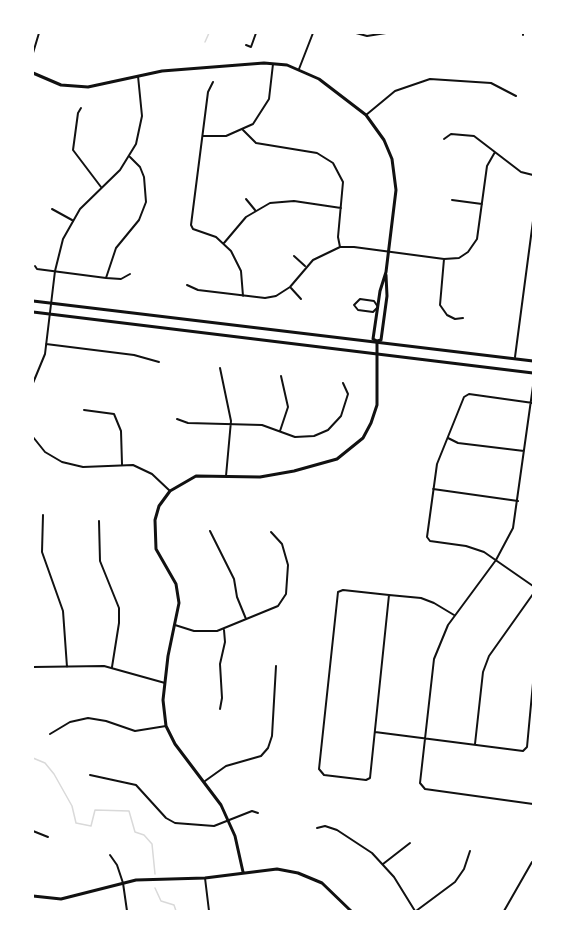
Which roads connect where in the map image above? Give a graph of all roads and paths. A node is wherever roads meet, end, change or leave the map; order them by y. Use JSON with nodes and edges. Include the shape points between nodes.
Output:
{"nodes":[{"id":1,"x":39,"y":33,"type":"edge"},
{"id":2,"x":256,"y":33,"type":"edge"},
{"id":3,"x":313,"y":33,"type":"edge"},
{"id":4,"x":356,"y":33,"type":"edge"},
{"id":5,"x":386,"y":33,"type":"edge"},
{"id":6,"x":246,"y":45,"type":"dead end"},
{"id":7,"x":33,"y":53,"type":"edge"},
{"id":8,"x":273,"y":64,"type":"junction"},
{"id":9,"x":299,"y":69,"type":"junction"},
{"id":10,"x":33,"y":73,"type":"edge"},
{"id":11,"x":138,"y":76,"type":"junction"},
{"id":12,"x":213,"y":82,"type":"dead end"},
{"id":13,"x":516,"y":96,"type":"dead end"},
{"id":14,"x":81,"y":108,"type":"dead end"},
{"id":15,"x":366,"y":115,"type":"junction"},
{"id":16,"x":243,"y":130,"type":"junction"},
{"id":17,"x":202,"y":136,"type":"junction"},
{"id":18,"x":444,"y":139,"type":"dead end"},
{"id":19,"x":495,"y":152,"type":"junction"},
{"id":20,"x":130,"y":157,"type":"junction"},
{"id":21,"x":533,"y":175,"type":"edge"},
{"id":22,"x":101,"y":187,"type":"junction"},
{"id":23,"x":246,"y":199,"type":"dead end"},
{"id":24,"x":452,"y":200,"type":"dead end"},
{"id":25,"x":482,"y":204,"type":"junction"},
{"id":26,"x":341,"y":208,"type":"junction"},
{"id":27,"x":52,"y":209,"type":"dead end"},
{"id":28,"x":255,"y":210,"type":"junction"},
{"id":29,"x":72,"y":220,"type":"junction"},
{"id":30,"x":533,"y":220,"type":"edge"},
{"id":31,"x":532,"y":240,"type":"edge"},
{"id":32,"x":224,"y":243,"type":"junction"},
{"id":33,"x":340,"y":247,"type":"junction"},
{"id":34,"x":388,"y":251,"type":"junction"},
{"id":35,"x":294,"y":256,"type":"dead end"},
{"id":36,"x":444,"y":259,"type":"junction"},
{"id":37,"x":35,"y":266,"type":"dead end"},
{"id":38,"x":306,"y":267,"type":"junction"},
{"id":39,"x":55,"y":271,"type":"junction"},
{"id":40,"x":386,"y":272,"type":"junction"},
{"id":41,"x":130,"y":274,"type":"dead end"},
{"id":42,"x":106,"y":278,"type":"junction"},
{"id":43,"x":187,"y":285,"type":"dead end"},
{"id":44,"x":290,"y":287,"type":"junction"},
{"id":45,"x":243,"y":296,"type":"junction"},
{"id":46,"x":301,"y":299,"type":"dead end"},
{"id":47,"x":33,"y":300,"type":"edge"},
{"id":48,"x":51,"y":303,"type":"junction"},
{"id":49,"x":378,"y":306,"type":"junction"},
{"id":50,"x":386,"y":308,"type":"junction"},
{"id":51,"x":33,"y":312,"type":"edge"},
{"id":52,"x":50,"y":314,"type":"junction"},
{"id":53,"x":463,"y":318,"type":"dead end"},
{"id":54,"x":377,"y":341,"type":"junction"},
{"id":55,"x":46,"y":344,"type":"junction"},
{"id":56,"x":375,"y":354,"type":"junction"},
{"id":57,"x":515,"y":358,"type":"junction"},
{"id":58,"x":533,"y":361,"type":"edge"},
{"id":59,"x":159,"y":362,"type":"dead end"},
{"id":60,"x":220,"y":368,"type":"dead end"},
{"id":61,"x":533,"y":373,"type":"edge"},
{"id":62,"x":282,"y":376,"type":"dead end"},
{"id":63,"x":33,"y":383,"type":"edge"},
{"id":64,"x":343,"y":384,"type":"dead end"},
{"id":65,"x":533,"y":386,"type":"edge"},
{"id":66,"x":532,"y":402,"type":"edge"},
{"id":67,"x":84,"y":410,"type":"dead end"},
{"id":68,"x":177,"y":419,"type":"dead end"},
{"id":69,"x":231,"y":424,"type":"junction"},
{"id":70,"x":280,"y":431,"type":"junction"},
{"id":71,"x":33,"y":437,"type":"edge"},
{"id":72,"x":448,"y":438,"type":"junction"},
{"id":73,"x":524,"y":451,"type":"junction"},
{"id":74,"x":122,"y":464,"type":"junction"},
{"id":75,"x":226,"y":476,"type":"junction"},
{"id":76,"x":433,"y":489,"type":"junction"},
{"id":77,"x":170,"y":491,"type":"junction"},
{"id":78,"x":518,"y":501,"type":"junction"},
{"id":79,"x":42,"y":515,"type":"dead end"},
{"id":80,"x":99,"y":521,"type":"dead end"},
{"id":81,"x":210,"y":531,"type":"dead end"},
{"id":82,"x":272,"y":532,"type":"dead end"},
{"id":83,"x":496,"y":560,"type":"junction"},
{"id":84,"x":533,"y":586,"type":"edge"},
{"id":85,"x":533,"y":594,"type":"edge"},
{"id":86,"x":389,"y":595,"type":"junction"},
{"id":87,"x":454,"y":615,"type":"junction"},
{"id":88,"x":246,"y":619,"type":"junction"},
{"id":89,"x":176,"y":625,"type":"junction"},
{"id":90,"x":224,"y":630,"type":"junction"},
{"id":91,"x":276,"y":666,"type":"dead end"},
{"id":92,"x":33,"y":667,"type":"edge"},
{"id":93,"x":67,"y":667,"type":"junction"},
{"id":94,"x":112,"y":667,"type":"junction"},
{"id":95,"x":165,"y":683,"type":"junction"},
{"id":96,"x":533,"y":683,"type":"edge"},
{"id":97,"x":220,"y":709,"type":"dead end"},
{"id":98,"x":165,"y":726,"type":"junction"},
{"id":99,"x":375,"y":732,"type":"junction"},
{"id":100,"x":50,"y":734,"type":"dead end"},
{"id":101,"x":425,"y":738,"type":"junction"},
{"id":102,"x":475,"y":744,"type":"junction"},
{"id":103,"x":90,"y":775,"type":"dead end"},
{"id":104,"x":206,"y":781,"type":"junction"},
{"id":105,"x":533,"y":804,"type":"edge"},
{"id":106,"x":258,"y":813,"type":"dead end"},
{"id":107,"x":229,"y":821,"type":"junction"},
{"id":108,"x":317,"y":828,"type":"dead end"},
{"id":109,"x":33,"y":831,"type":"edge"},
{"id":110,"x":48,"y":837,"type":"dead end"},
{"id":111,"x":410,"y":843,"type":"dead end"},
{"id":112,"x":470,"y":851,"type":"dead end"},
{"id":113,"x":110,"y":855,"type":"dead end"},
{"id":114,"x":532,"y":862,"type":"edge"},
{"id":115,"x":383,"y":864,"type":"junction"},
{"id":116,"x":243,"y":872,"type":"junction"},
{"id":117,"x":206,"y":878,"type":"junction"},
{"id":118,"x":123,"y":883,"type":"junction"},
{"id":119,"x":33,"y":896,"type":"edge"},
{"id":120,"x":127,"y":911,"type":"edge"},
{"id":121,"x":209,"y":911,"type":"edge"},
{"id":122,"x":351,"y":911,"type":"edge"},
{"id":123,"x":416,"y":911,"type":"edge"},
{"id":124,"x":504,"y":911,"type":"edge"}],
"edges":[{"from":1,"to":7,"type":"street"},
{"from":2,"to":6,"type":"street","via":[[251,46]]},
{"from":3,"to":9,"type":"street"},
{"from":4,"to":5,"type":"street"},
{"from":8,"to":9,"type":"street"},
{"from":8,"to":11,"type":"street","via":[[201,67]]},
{"from":8,"to":16,"type":"street","via":[[267,105],[253,124]]},
{"from":9,"to":15,"type":"street","via":[[319,79]]},
{"from":10,"to":11,"type":"street","via":[[61,85],[81,87],[103,86]]},
{"from":11,"to":20,"type":"street","via":[[142,116]]},
{"from":12,"to":17,"type":"street"},
{"from":13,"to":15,"type":"street","via":[[491,83],[430,79],[395,91]]},
{"from":14,"to":22,"type":"street","via":[[73,150]]},
{"from":15,"to":34,"type":"street","via":[[384,140],[395,170]]},
{"from":16,"to":17,"type":"street","via":[[226,136]]},
{"from":16,"to":26,"type":"street","via":[[265,146],[326,157],[340,173]]},
{"from":17,"to":32,"type":"street","via":[[191,222],[194,229]]},
{"from":18,"to":19,"type":"street","via":[[451,134],[470,135]]},
{"from":19,"to":21,"type":"street","via":[[521,172]]},
{"from":19,"to":25,"type":"street","via":[[488,166]]},
{"from":20,"to":22,"type":"street"},
{"from":20,"to":42,"type":"street","via":[[144,177],[146,202],[139,220],[116,249]]},
{"from":22,"to":29,"type":"street"},
{"from":23,"to":28,"type":"street"},
{"from":24,"to":25,"type":"street"},
{"from":25,"to":36,"type":"street","via":[[472,248],[459,258]]},
{"from":26,"to":28,"type":"street","via":[[280,201]]},
{"from":26,"to":33,"type":"street"},
{"from":27,"to":29,"type":"street"},
{"from":28,"to":32,"type":"street"},
{"from":29,"to":39,"type":"street"},
{"from":30,"to":31,"type":"street"},
{"from":31,"to":57,"type":"street"},
{"from":32,"to":45,"type":"street","via":[[241,271]]},
{"from":33,"to":34,"type":"street"},
{"from":33,"to":38,"type":"street","via":[[320,255]]},
{"from":34,"to":36,"type":"street"},
{"from":34,"to":40,"type":"street"},
{"from":35,"to":38,"type":"street"},
{"from":36,"to":53,"type":"street","via":[[441,306],[447,315]]},
{"from":37,"to":39,"type":"street"},
{"from":38,"to":44,"type":"street"},
{"from":39,"to":42,"type":"street"},
{"from":39,"to":48,"type":"street"},
{"from":40,"to":49,"type":"street"},
{"from":40,"to":50,"type":"street"},
{"from":41,"to":42,"type":"street","via":[[121,279]]},
{"from":43,"to":45,"type":"street"},
{"from":44,"to":45,"type":"street","via":[[265,298]]},
{"from":44,"to":46,"type":"street"},
{"from":47,"to":48,"type":"street"},
{"from":48,"to":52,"type":"street"},
{"from":48,"to":54,"type":"street"},
{"from":49,"to":49,"type":"street","via":[[374,301],[360,299],[354,305],[358,310],[373,312]]},
{"from":49,"to":50,"type":"street"},
{"from":49,"to":54,"type":"street","via":[[373,339]]},
{"from":50,"to":54,"type":"street","via":[[381,339]]},
{"from":51,"to":52,"type":"street"},
{"from":52,"to":55,"type":"street"},
{"from":52,"to":56,"type":"street"},
{"from":54,"to":56,"type":"street"},
{"from":54,"to":57,"type":"street"},
{"from":55,"to":59,"type":"street"},
{"from":55,"to":63,"type":"street"},
{"from":56,"to":61,"type":"street"},
{"from":56,"to":75,"type":"street","via":[[375,413],[363,438],[346,453],[328,463],[270,476]]},
{"from":57,"to":58,"type":"street"},
{"from":60,"to":69,"type":"street"},
{"from":62,"to":70,"type":"street","via":[[288,407]]},
{"from":64,"to":70,"type":"street","via":[[348,392],[346,407],[328,430],[303,438]]},
{"from":65,"to":66,"type":"street"},
{"from":66,"to":72,"type":"street","via":[[467,395]]},
{"from":66,"to":73,"type":"street"},
{"from":67,"to":74,"type":"street","via":[[114,414],[121,431]]},
{"from":68,"to":69,"type":"street"},
{"from":69,"to":70,"type":"street","via":[[262,424]]},
{"from":69,"to":75,"type":"street"},
{"from":71,"to":74,"type":"street","via":[[45,452],[67,464]]},
{"from":72,"to":73,"type":"street","via":[[458,443]]},
{"from":72,"to":76,"type":"street","via":[[437,464]]},
{"from":73,"to":78,"type":"street"},
{"from":74,"to":77,"type":"street","via":[[147,470]]},
{"from":75,"to":77,"type":"street","via":[[196,476]]},
{"from":76,"to":78,"type":"street"},
{"from":76,"to":83,"type":"street","via":[[428,539],[477,549]]},
{"from":77,"to":89,"type":"street","via":[[156,513],[154,537],[178,592]]},
{"from":78,"to":83,"type":"street","via":[[509,538]]},
{"from":79,"to":93,"type":"street","via":[[42,552],[63,611]]},
{"from":80,"to":94,"type":"street","via":[[100,561],[119,608]]},
{"from":81,"to":88,"type":"street","via":[[234,579]]},
{"from":82,"to":88,"type":"street","via":[[279,538],[287,559],[286,594],[275,608]]},
{"from":83,"to":84,"type":"street"},
{"from":83,"to":87,"type":"street"},
{"from":85,"to":102,"type":"street","via":[[489,656],[483,672]]},
{"from":86,"to":87,"type":"street","via":[[428,600]]},
{"from":86,"to":99,"type":"street"},
{"from":86,"to":99,"type":"street","via":[[339,591],[321,773],[369,779]]},
{"from":87,"to":101,"type":"street","via":[[432,669]]},
{"from":88,"to":90,"type":"street"},
{"from":89,"to":90,"type":"street","via":[[201,632]]},
{"from":89,"to":95,"type":"street"},
{"from":90,"to":97,"type":"street"},
{"from":91,"to":104,"type":"street","via":[[268,748],[261,756],[222,768]]},
{"from":92,"to":93,"type":"street"},
{"from":93,"to":94,"type":"street"},
{"from":94,"to":95,"type":"street"},
{"from":95,"to":98,"type":"street"},
{"from":96,"to":102,"type":"street","via":[[526,749]]},
{"from":98,"to":100,"type":"street","via":[[135,731],[88,718],[70,722]]},
{"from":98,"to":104,"type":"street"},
{"from":99,"to":101,"type":"street"},
{"from":101,"to":102,"type":"street"},
{"from":101,"to":105,"type":"street","via":[[422,787]]},
{"from":103,"to":107,"type":"street","via":[[136,785],[172,822],[208,827]]},
{"from":104,"to":107,"type":"street"},
{"from":106,"to":107,"type":"street","via":[[252,811]]},
{"from":107,"to":116,"type":"street"},
{"from":108,"to":115,"type":"street","via":[[337,830],[361,844]]},
{"from":109,"to":110,"type":"street"},
{"from":111,"to":115,"type":"street"},
{"from":112,"to":123,"type":"street","via":[[455,882]]},
{"from":113,"to":118,"type":"street"},
{"from":114,"to":124,"type":"street"},
{"from":115,"to":123,"type":"street"},
{"from":116,"to":117,"type":"street"},
{"from":116,"to":122,"type":"street","via":[[272,869],[305,875],[328,887]]},
{"from":117,"to":118,"type":"street"},
{"from":117,"to":121,"type":"street"},
{"from":118,"to":119,"type":"street","via":[[69,898]]},
{"from":118,"to":120,"type":"street"}]}
